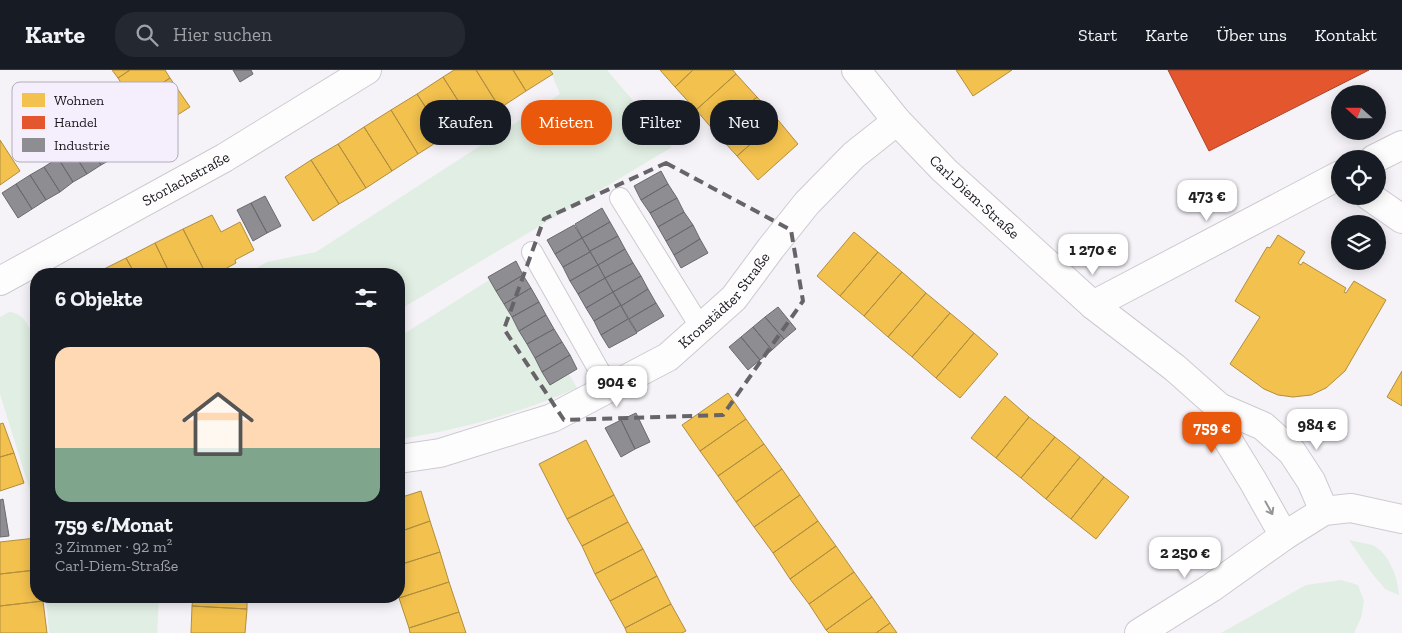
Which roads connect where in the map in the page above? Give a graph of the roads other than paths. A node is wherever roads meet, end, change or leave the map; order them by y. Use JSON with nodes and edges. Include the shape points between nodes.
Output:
{"nodes":[{"id":1,"x":367,"y":70,"type":"edge"},
{"id":2,"x":856,"y":70,"type":"edge"},
{"id":3,"x":897,"y":121,"type":"junction"},
{"id":4,"x":1402,"y":145,"type":"edge"},
{"id":5,"x":1386,"y":153,"type":"edge"},
{"id":6,"x":1331,"y":180,"type":"edge"},
{"id":7,"x":620,"y":198,"type":"dead end"},
{"id":8,"x":1382,"y":205,"type":"edge"},
{"id":9,"x":1402,"y":220,"type":"edge"},
{"id":10,"x":532,"y":252,"type":"dead end"},
{"id":11,"x":0,"y":280,"type":"edge"},
{"id":12,"x":1092,"y":305,"type":"junction"},
{"id":13,"x":701,"y":328,"type":"junction"},
{"id":14,"x":609,"y":388,"type":"junction"},
{"id":15,"x":1219,"y":407,"type":"junction"},
{"id":16,"x":405,"y":457,"type":"edge"},
{"id":17,"x":1324,"y":512,"type":"junction"},
{"id":18,"x":1375,"y":512,"type":"junction"},
{"id":19,"x":1402,"y":519,"type":"edge"},
{"id":20,"x":1284,"y":536,"type":"junction"},
{"id":21,"x":1402,"y":537,"type":"edge"},
{"id":22,"x":1139,"y":633,"type":"edge"}],
"edges":[{"from":1,"to":11,"type":"street","name":"Storlachstraße","via":[[224,158]]},
{"from":2,"to":3,"type":"street","name":"Carl-Diem-Straße"},
{"from":3,"to":12,"type":"street","name":"Carl-Diem-Straße","via":[[944,170]]},
{"from":3,"to":13,"type":"street","name":"Kronstädter Straße","via":[[854,155],[807,203],[734,298]]},
{"from":4,"to":5,"type":"street"},
{"from":6,"to":12,"type":"street"},
{"from":7,"to":13,"type":"lane"},
{"from":8,"to":9,"type":"street"},
{"from":10,"to":14,"type":"lane"},
{"from":12,"to":15,"type":"street","name":"Carl-Diem-Straße","via":[[1175,368]]},
{"from":13,"to":14,"type":"street","name":"Kronstädter Straße","via":[[668,357]]},
{"from":14,"to":16,"type":"street","name":"Kronstädter Straße","via":[[552,418],[440,453]]},
{"from":15,"to":17,"type":"street","name":"Carl-Diem-Straße","via":[[1263,426],[1292,452],[1312,481]]},
{"from":15,"to":20,"type":"street","one_way":true,"via":[[1226,437]]},
{"from":17,"to":18,"type":"street","via":[[1351,508]]},
{"from":17,"to":20,"type":"street"},
{"from":18,"to":19,"type":"street"},
{"from":18,"to":21,"type":"street"},
{"from":20,"to":22,"type":"street","via":[[1212,588]]}]}
